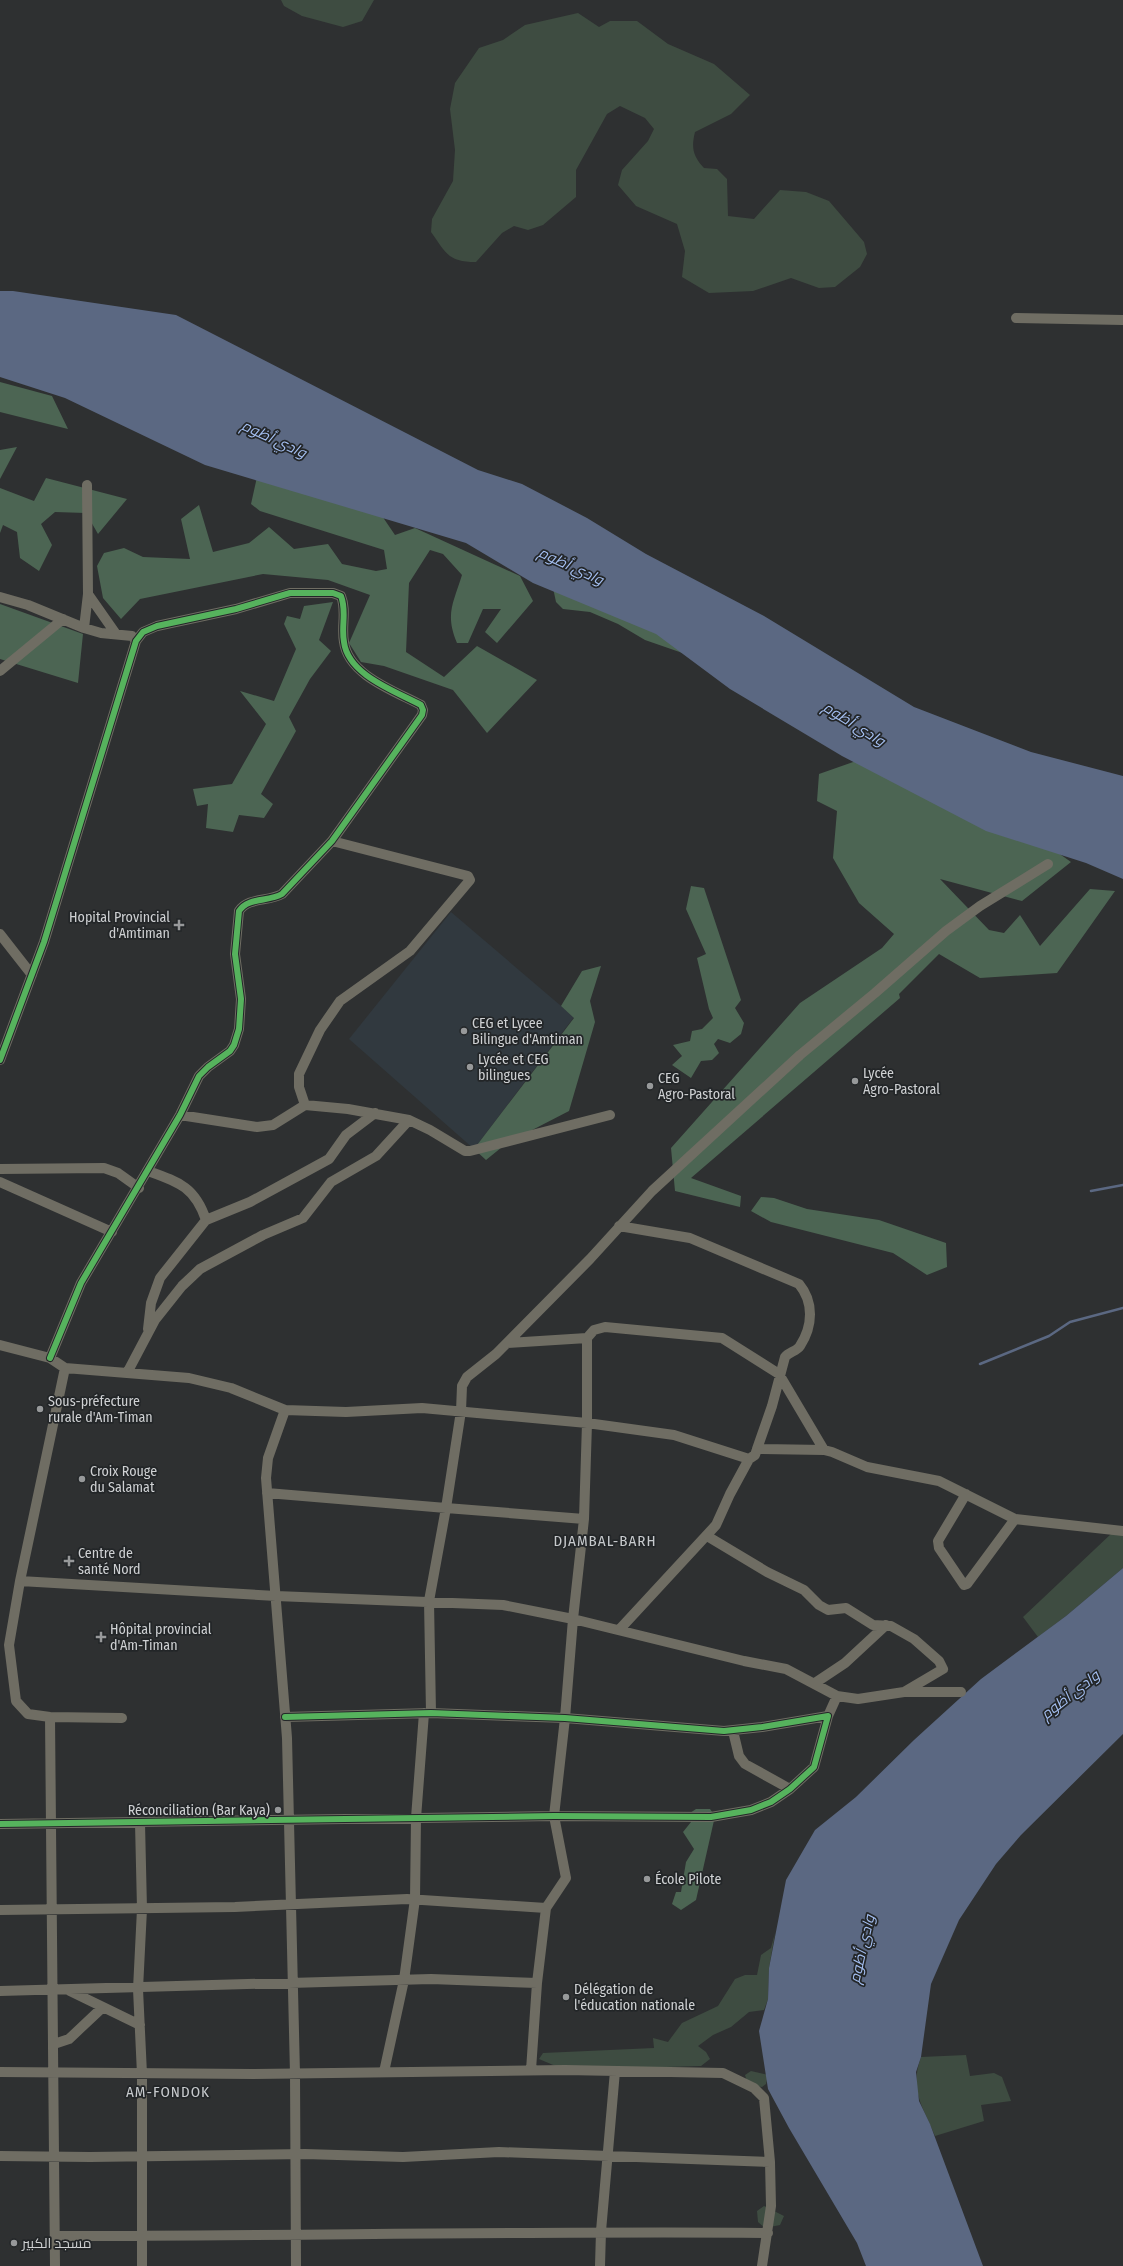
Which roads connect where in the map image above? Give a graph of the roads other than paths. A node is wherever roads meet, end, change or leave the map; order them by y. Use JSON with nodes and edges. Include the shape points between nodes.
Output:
{"nodes":[{"id":1,"x":1016,"y":318,"type":"dead end"},
{"id":2,"x":1123,"y":320,"type":"edge"},
{"id":3,"x":87,"y":484,"type":"dead end"},
{"id":4,"x":88,"y":594,"type":"junction"},
{"id":5,"x":0,"y":597,"type":"edge"},
{"id":6,"x":63,"y":618,"type":"junction"},
{"id":7,"x":84,"y":628,"type":"junction"},
{"id":8,"x":116,"y":634,"type":"junction"},
{"id":9,"x":136,"y":641,"type":"junction"},
{"id":10,"x":0,"y":671,"type":"edge"},
{"id":11,"x":332,"y":841,"type":"junction"},
{"id":12,"x":1048,"y":864,"type":"dead end"},
{"id":13,"x":0,"y":934,"type":"edge"},
{"id":14,"x":32,"y":975,"type":"junction"},
{"id":15,"x":0,"y":1060,"type":"edge"},
{"id":16,"x":305,"y":1105,"type":"junction"},
{"id":17,"x":375,"y":1113,"type":"junction"},
{"id":18,"x":180,"y":1115,"type":"junction"},
{"id":19,"x":610,"y":1116,"type":"dead end"},
{"id":20,"x":409,"y":1120,"type":"junction"},
{"id":21,"x":0,"y":1169,"type":"edge"},
{"id":22,"x":148,"y":1171,"type":"junction"},
{"id":23,"x":0,"y":1182,"type":"edge"},
{"id":24,"x":139,"y":1188,"type":"junction"},
{"id":25,"x":206,"y":1220,"type":"junction"},
{"id":26,"x":619,"y":1226,"type":"junction"},
{"id":27,"x":112,"y":1232,"type":"junction"},
{"id":28,"x":148,"y":1334,"type":"junction"},
{"id":29,"x":588,"y":1338,"type":"junction"},
{"id":30,"x":507,"y":1343,"type":"junction"},
{"id":31,"x":0,"y":1345,"type":"edge"},
{"id":32,"x":50,"y":1358,"type":"junction"},
{"id":33,"x":66,"y":1368,"type":"junction"},
{"id":34,"x":128,"y":1373,"type":"junction"},
{"id":35,"x":779,"y":1374,"type":"junction"},
{"id":36,"x":285,"y":1410,"type":"junction"},
{"id":37,"x":461,"y":1411,"type":"junction"},
{"id":38,"x":587,"y":1423,"type":"junction"},
{"id":39,"x":757,"y":1449,"type":"junction"},
{"id":40,"x":824,"y":1450,"type":"junction"},
{"id":41,"x":749,"y":1459,"type":"junction"},
{"id":42,"x":267,"y":1493,"type":"junction"},
{"id":43,"x":966,"y":1494,"type":"junction"},
{"id":44,"x":446,"y":1508,"type":"junction"},
{"id":45,"x":584,"y":1519,"type":"junction"},
{"id":46,"x":1015,"y":1519,"type":"junction"},
{"id":47,"x":1123,"y":1531,"type":"edge"},
{"id":48,"x":706,"y":1536,"type":"junction"},
{"id":49,"x":20,"y":1581,"type":"junction"},
{"id":50,"x":276,"y":1596,"type":"junction"},
{"id":51,"x":429,"y":1601,"type":"junction"},
{"id":52,"x":573,"y":1619,"type":"junction"},
{"id":53,"x":886,"y":1625,"type":"junction"},
{"id":54,"x":619,"y":1630,"type":"junction"},
{"id":55,"x":5,"y":1645,"type":"edge"},
{"id":56,"x":815,"y":1683,"type":"junction"},
{"id":57,"x":904,"y":1692,"type":"junction"},
{"id":58,"x":961,"y":1692,"type":"dead end"},
{"id":59,"x":837,"y":1696,"type":"junction"},
{"id":60,"x":428,"y":1713,"type":"junction"},
{"id":61,"x":828,"y":1716,"type":"junction"},
{"id":62,"x":50,"y":1717,"type":"junction"},
{"id":63,"x":285,"y":1717,"type":"junction"},
{"id":64,"x":122,"y":1718,"type":"dead end"},
{"id":65,"x":565,"y":1718,"type":"junction"},
{"id":66,"x":733,"y":1731,"type":"junction"},
{"id":67,"x":790,"y":1789,"type":"junction"},
{"id":68,"x":554,"y":1816,"type":"junction"},
{"id":69,"x":416,"y":1818,"type":"junction"},
{"id":70,"x":288,"y":1820,"type":"junction"},
{"id":71,"x":140,"y":1823,"type":"junction"},
{"id":72,"x":0,"y":1824,"type":"edge"},
{"id":73,"x":51,"y":1824,"type":"junction"},
{"id":74,"x":415,"y":1899,"type":"junction"},
{"id":75,"x":291,"y":1904,"type":"junction"},
{"id":76,"x":546,"y":1908,"type":"junction"},
{"id":77,"x":142,"y":1909,"type":"junction"},
{"id":78,"x":0,"y":1910,"type":"edge"},
{"id":79,"x":52,"y":1910,"type":"junction"},
{"id":80,"x":404,"y":1980,"type":"junction"},
{"id":81,"x":293,"y":1983,"type":"junction"},
{"id":82,"x":537,"y":1983,"type":"junction"},
{"id":83,"x":138,"y":1989,"type":"junction"},
{"id":84,"x":52,"y":1990,"type":"junction"},
{"id":85,"x":68,"y":1990,"type":"junction"},
{"id":86,"x":0,"y":1991,"type":"edge"},
{"id":87,"x":103,"y":2007,"type":"junction"},
{"id":88,"x":140,"y":2025,"type":"junction"},
{"id":89,"x":54,"y":2044,"type":"junction"},
{"id":90,"x":531,"y":2070,"type":"junction"},
{"id":91,"x":615,"y":2071,"type":"junction"},
{"id":92,"x":0,"y":2072,"type":"edge"},
{"id":93,"x":384,"y":2072,"type":"junction"},
{"id":94,"x":55,"y":2073,"type":"junction"},
{"id":95,"x":142,"y":2074,"type":"junction"},
{"id":96,"x":295,"y":2074,"type":"junction"},
{"id":97,"x":294,"y":2154,"type":"junction"},
{"id":98,"x":0,"y":2156,"type":"edge"},
{"id":99,"x":143,"y":2156,"type":"junction"},
{"id":100,"x":55,"y":2157,"type":"junction"},
{"id":101,"x":609,"y":2157,"type":"junction"},
{"id":102,"x":770,"y":2162,"type":"junction"},
{"id":103,"x":601,"y":2232,"type":"junction"},
{"id":104,"x":768,"y":2232,"type":"junction"},
{"id":105,"x":55,"y":2236,"type":"junction"},
{"id":106,"x":142,"y":2236,"type":"junction"},
{"id":107,"x":295,"y":2236,"type":"junction"},
{"id":108,"x":55,"y":2266,"type":"edge"},
{"id":109,"x":142,"y":2266,"type":"edge"},
{"id":110,"x":296,"y":2266,"type":"edge"},
{"id":111,"x":600,"y":2266,"type":"edge"},
{"id":112,"x":762,"y":2266,"type":"edge"}],
"edges":[{"from":1,"to":2,"type":"street"},
{"from":3,"to":4,"type":"street"},
{"from":4,"to":7,"type":"street"},
{"from":4,"to":8,"type":"street"},
{"from":5,"to":6,"type":"street"},
{"from":6,"to":7,"type":"street"},
{"from":6,"to":10,"type":"street"},
{"from":7,"to":8,"type":"street"},
{"from":8,"to":9,"type":"street","via":[[132,636]]},
{"from":9,"to":11,"type":"street","via":[[143,632],[157,626],[236,609],[290,593],[333,593],[341,596],[344,604],[344,642],[348,655],[357,668],[421,705],[423,710]]},
{"from":9,"to":14,"type":"street"},
{"from":11,"to":16,"type":"street","via":[[468,876],[470,880],[410,951],[340,1001],[320,1030],[299,1074],[299,1087]]},
{"from":11,"to":18,"type":"street","via":[[282,894],[276,898],[242,905],[239,911],[235,954],[242,999],[239,1029],[230,1051],[199,1076]]},
{"from":12,"to":26,"type":"street","via":[[980,906],[946,932],[876,994],[800,1055],[652,1190]]},
{"from":13,"to":14,"type":"street"},
{"from":14,"to":15,"type":"street"},
{"from":16,"to":17,"type":"street"},
{"from":16,"to":18,"type":"street","via":[[274,1125],[257,1127]]},
{"from":17,"to":20,"type":"street"},
{"from":17,"to":25,"type":"street","via":[[346,1135],[329,1159],[250,1202]]},
{"from":18,"to":22,"type":"street"},
{"from":19,"to":20,"type":"street","via":[[470,1151],[465,1151]]},
{"from":20,"to":28,"type":"street","via":[[376,1156],[331,1182],[303,1218],[270,1231],[200,1269],[168,1303]]},
{"from":21,"to":24,"type":"street","via":[[104,1168],[118,1172]]},
{"from":22,"to":24,"type":"street"},
{"from":22,"to":25,"type":"street","via":[[181,1183],[201,1204]]},
{"from":23,"to":27,"type":"street"},
{"from":24,"to":27,"type":"street"},
{"from":25,"to":28,"type":"street","via":[[160,1278],[151,1303]]},
{"from":26,"to":30,"type":"street"},
{"from":26,"to":35,"type":"street","via":[[690,1238],[799,1284],[808,1300],[811,1317],[800,1346],[785,1356]]},
{"from":27,"to":32,"type":"street","via":[[81,1283]]},
{"from":28,"to":34,"type":"street"},
{"from":29,"to":30,"type":"street"},
{"from":29,"to":35,"type":"street","via":[[594,1330],[605,1328],[719,1337]]},
{"from":29,"to":38,"type":"street"},
{"from":30,"to":37,"type":"street","via":[[464,1382]]},
{"from":31,"to":32,"type":"street"},
{"from":32,"to":33,"type":"street"},
{"from":33,"to":34,"type":"street"},
{"from":33,"to":49,"type":"street"},
{"from":34,"to":36,"type":"street","via":[[188,1378],[231,1388]]},
{"from":35,"to":39,"type":"street","via":[[772,1406]]},
{"from":35,"to":40,"type":"street"},
{"from":36,"to":37,"type":"street","via":[[346,1412],[422,1408]]},
{"from":36,"to":42,"type":"street","via":[[266,1468]]},
{"from":37,"to":38,"type":"street"},
{"from":37,"to":44,"type":"street"},
{"from":38,"to":41,"type":"street","via":[[674,1435]]},
{"from":38,"to":45,"type":"street"},
{"from":39,"to":40,"type":"street"},
{"from":39,"to":41,"type":"street","via":[[755,1455]]},
{"from":40,"to":43,"type":"street","via":[[867,1467],[939,1481]]},
{"from":41,"to":48,"type":"street","via":[[716,1525]]},
{"from":42,"to":44,"type":"street"},
{"from":42,"to":50,"type":"street"},
{"from":43,"to":46,"type":"street"},
{"from":43,"to":46,"type":"street","via":[[938,1544],[964,1585],[968,1584]]},
{"from":44,"to":45,"type":"street"},
{"from":44,"to":51,"type":"street"},
{"from":45,"to":52,"type":"street"},
{"from":46,"to":47,"type":"street"},
{"from":48,"to":53,"type":"street","via":[[767,1572],[804,1590],[819,1606],[828,1610],[846,1608],[873,1625]]},
{"from":48,"to":54,"type":"street"},
{"from":49,"to":50,"type":"street"},
{"from":49,"to":55,"type":"street"},
{"from":50,"to":51,"type":"street"},
{"from":50,"to":63,"type":"street"},
{"from":51,"to":52,"type":"street","via":[[503,1604]]},
{"from":51,"to":60,"type":"street"},
{"from":52,"to":54,"type":"street"},
{"from":52,"to":65,"type":"street"},
{"from":53,"to":56,"type":"street","via":[[845,1663]]},
{"from":53,"to":57,"type":"street","via":[[914,1639],[939,1661],[943,1669]]},
{"from":54,"to":56,"type":"street","via":[[786,1669]]},
{"from":55,"to":62,"type":"street","via":[[16,1701],[28,1714]]},
{"from":56,"to":59,"type":"street"},
{"from":57,"to":58,"type":"street"},
{"from":57,"to":59,"type":"street","via":[[858,1699]]},
{"from":59,"to":61,"type":"street"},
{"from":60,"to":63,"type":"street"},
{"from":60,"to":65,"type":"street"},
{"from":60,"to":69,"type":"street"},
{"from":61,"to":66,"type":"street"},
{"from":61,"to":67,"type":"street","via":[[814,1767]]},
{"from":62,"to":64,"type":"street"},
{"from":62,"to":73,"type":"street"},
{"from":63,"to":70,"type":"street"},
{"from":65,"to":66,"type":"street"},
{"from":65,"to":68,"type":"street"},
{"from":66,"to":67,"type":"street","via":[[739,1756],[745,1764]]},
{"from":67,"to":68,"type":"street","via":[[771,1802],[751,1810],[711,1817]]},
{"from":68,"to":69,"type":"street"},
{"from":68,"to":76,"type":"street","via":[[566,1878]]},
{"from":69,"to":70,"type":"street"},
{"from":69,"to":74,"type":"street"},
{"from":70,"to":71,"type":"street"},
{"from":70,"to":75,"type":"street"},
{"from":71,"to":73,"type":"street"},
{"from":71,"to":77,"type":"street"},
{"from":72,"to":73,"type":"street"},
{"from":73,"to":79,"type":"street"},
{"from":74,"to":75,"type":"street"},
{"from":74,"to":76,"type":"street"},
{"from":74,"to":80,"type":"street"},
{"from":75,"to":77,"type":"street"},
{"from":75,"to":81,"type":"street"},
{"from":76,"to":82,"type":"street"},
{"from":77,"to":79,"type":"street"},
{"from":77,"to":83,"type":"street"},
{"from":78,"to":79,"type":"street"},
{"from":79,"to":84,"type":"street"},
{"from":80,"to":81,"type":"street"},
{"from":80,"to":82,"type":"street"},
{"from":80,"to":93,"type":"street"},
{"from":81,"to":83,"type":"street"},
{"from":81,"to":96,"type":"street"},
{"from":82,"to":90,"type":"street"},
{"from":83,"to":85,"type":"street"},
{"from":83,"to":88,"type":"street"},
{"from":84,"to":85,"type":"street"},
{"from":84,"to":86,"type":"street"},
{"from":84,"to":89,"type":"street"},
{"from":85,"to":87,"type":"street"},
{"from":87,"to":88,"type":"street"},
{"from":87,"to":89,"type":"street","via":[[69,2039]]},
{"from":88,"to":95,"type":"street"},
{"from":89,"to":94,"type":"street"},
{"from":90,"to":91,"type":"street"},
{"from":90,"to":93,"type":"street"},
{"from":91,"to":101,"type":"street"},
{"from":91,"to":102,"type":"street","via":[[715,2071],[754,2088],[764,2098]]},
{"from":92,"to":94,"type":"street"},
{"from":93,"to":96,"type":"street"},
{"from":94,"to":95,"type":"street"},
{"from":94,"to":100,"type":"street"},
{"from":95,"to":96,"type":"street"},
{"from":95,"to":99,"type":"street"},
{"from":96,"to":97,"type":"street"},
{"from":97,"to":99,"type":"street"},
{"from":97,"to":101,"type":"street","via":[[403,2157],[499,2152]]},
{"from":97,"to":107,"type":"street"},
{"from":98,"to":100,"type":"street"},
{"from":99,"to":100,"type":"street"},
{"from":99,"to":106,"type":"street"},
{"from":100,"to":105,"type":"street"},
{"from":101,"to":102,"type":"street"},
{"from":101,"to":103,"type":"street"},
{"from":102,"to":104,"type":"street","via":[[771,2206]]},
{"from":103,"to":104,"type":"street"},
{"from":103,"to":107,"type":"street"},
{"from":103,"to":111,"type":"street"},
{"from":104,"to":112,"type":"street"},
{"from":105,"to":106,"type":"street"},
{"from":105,"to":108,"type":"street"},
{"from":106,"to":107,"type":"street"},
{"from":106,"to":109,"type":"street"},
{"from":107,"to":110,"type":"street"}]}
